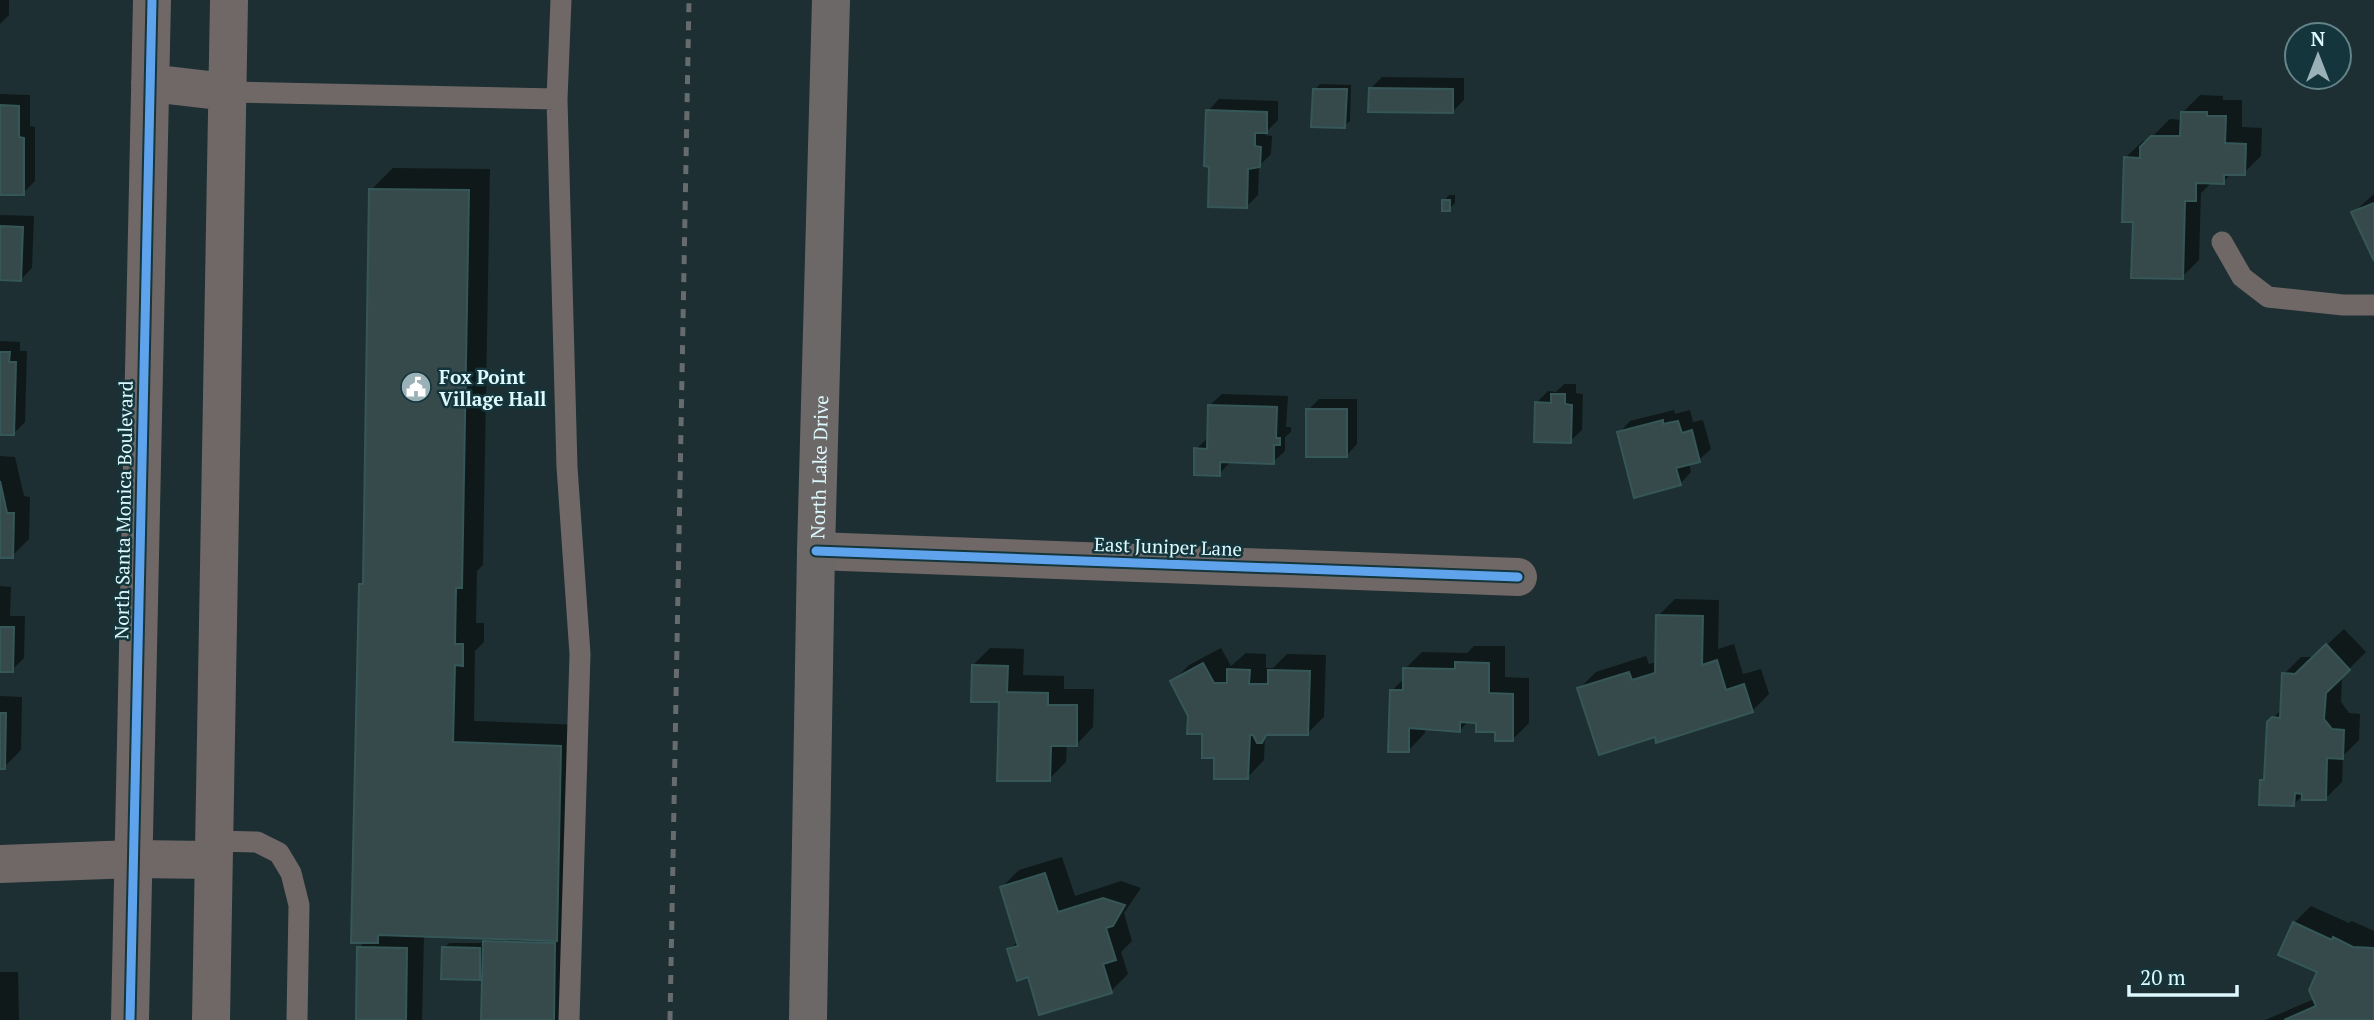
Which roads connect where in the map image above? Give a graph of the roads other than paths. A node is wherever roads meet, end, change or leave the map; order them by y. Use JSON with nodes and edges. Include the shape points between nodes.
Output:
{"nodes":[{"id":1,"x":152,"y":0,"type":"edge"},
{"id":2,"x":229,"y":0,"type":"edge"},
{"id":3,"x":561,"y":0,"type":"edge"},
{"id":4,"x":831,"y":0,"type":"edge"},
{"id":5,"x":150,"y":83,"type":"junction"},
{"id":6,"x":227,"y":92,"type":"junction"},
{"id":7,"x":557,"y":99,"type":"junction"},
{"id":8,"x":2222,"y":242,"type":"dead end"},
{"id":9,"x":2374,"y":305,"type":"edge"},
{"id":10,"x":816,"y":551,"type":"junction"},
{"id":11,"x":1518,"y":577,"type":"dead end"},
{"id":12,"x":213,"y":851,"type":"junction"},
{"id":13,"x":133,"y":859,"type":"junction"},
{"id":14,"x":0,"y":864,"type":"edge"},
{"id":15,"x":130,"y":1020,"type":"edge"},
{"id":16,"x":211,"y":1020,"type":"edge"},
{"id":17,"x":297,"y":1020,"type":"edge"},
{"id":18,"x":569,"y":1020,"type":"edge"},
{"id":19,"x":808,"y":1020,"type":"edge"}],
"edges":[{"from":1,"to":5,"type":"street","name":"North Santa Monica Boulevard"},
{"from":2,"to":6,"type":"street"},
{"from":3,"to":7,"type":"lane"},
{"from":4,"to":10,"type":"main road","name":"North Lake Drive"},
{"from":5,"to":6,"type":"street"},
{"from":5,"to":13,"type":"street","name":"North Santa Monica Boulevard"},
{"from":6,"to":7,"type":"lane"},
{"from":6,"to":12,"type":"street"},
{"from":7,"to":18,"type":"lane","via":[[567,467],[580,654]]},
{"from":8,"to":9,"type":"lane","via":[[2242,277],[2268,297]]},
{"from":10,"to":11,"type":"street","name":"East Juniper Lane"},
{"from":10,"to":19,"type":"main road","name":"North Lake Drive"},
{"from":12,"to":13,"type":"street"},
{"from":12,"to":16,"type":"street"},
{"from":12,"to":17,"type":"lane","via":[[257,842],[279,853],[291,873],[299,905]]},
{"from":13,"to":14,"type":"street"},
{"from":13,"to":15,"type":"street","name":"North Santa Monica Boulevard"}]}
